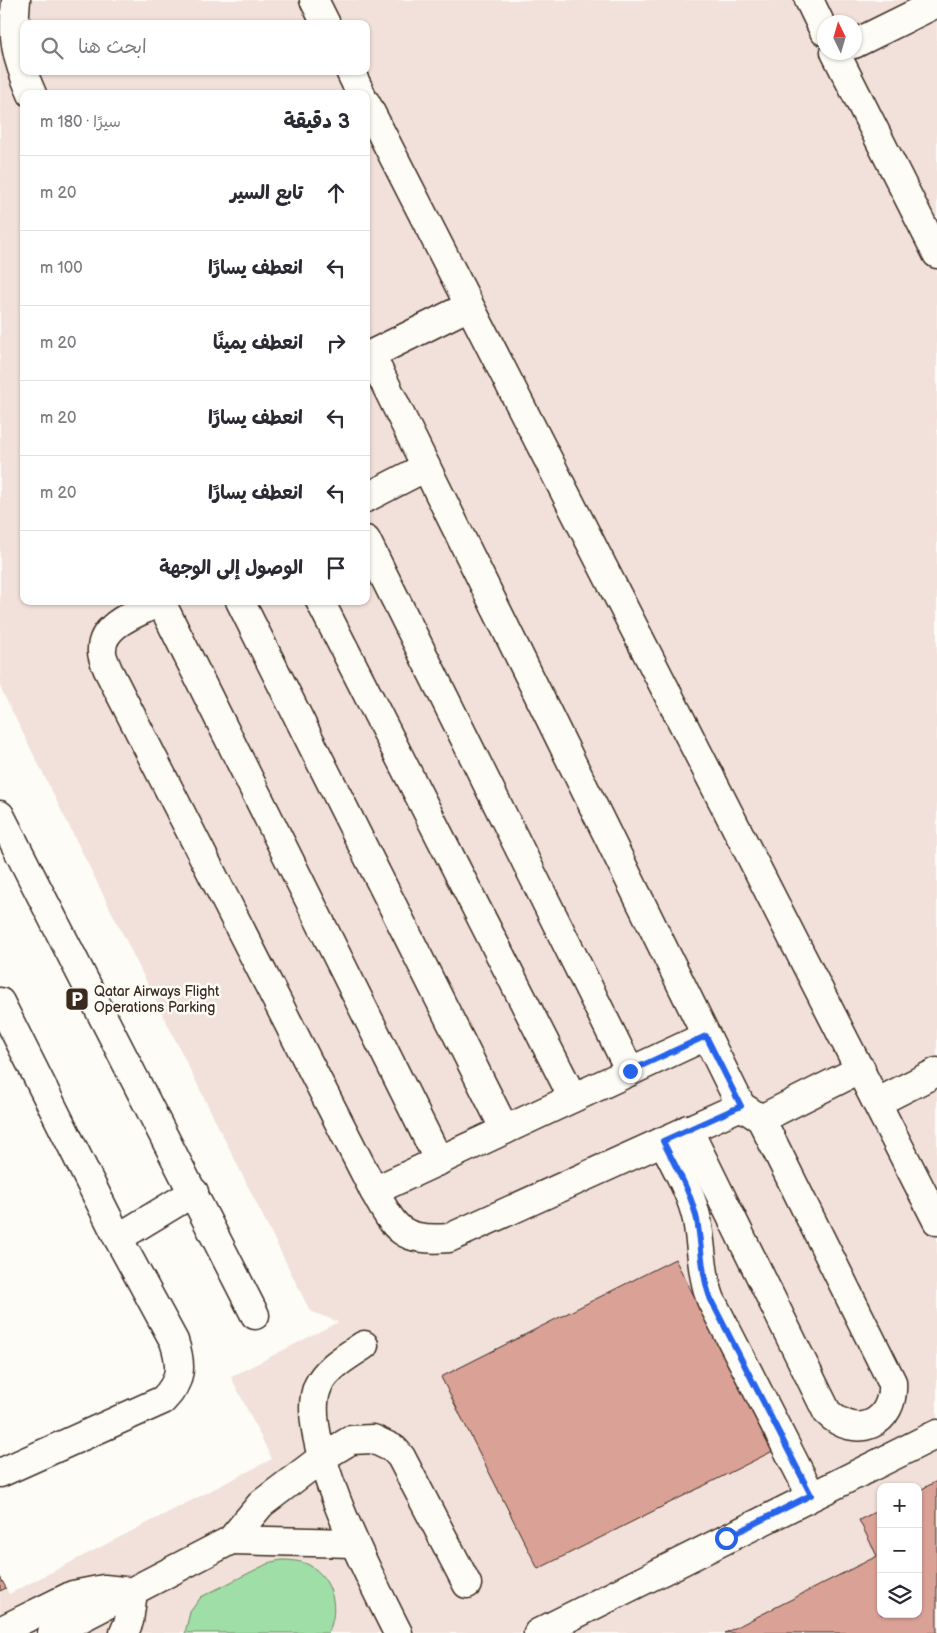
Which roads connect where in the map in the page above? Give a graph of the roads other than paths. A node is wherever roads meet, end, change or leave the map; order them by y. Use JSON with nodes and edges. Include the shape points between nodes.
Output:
{"nodes":[{"id":1,"x":16,"y":0,"type":"edge"},
{"id":2,"x":314,"y":0,"type":"edge"},
{"id":3,"x":809,"y":0,"type":"edge"},
{"id":4,"x":937,"y":3,"type":"edge"},
{"id":5,"x":817,"y":17,"type":"edge"},
{"id":6,"x":324,"y":20,"type":"edge"},
{"id":7,"x":862,"y":40,"type":"edge"},
{"id":8,"x":840,"y":60,"type":"edge"},
{"id":9,"x":20,"y":68,"type":"edge"},
{"id":10,"x":23,"y":75,"type":"edge"},
{"id":11,"x":352,"y":75,"type":"edge"},
{"id":12,"x":30,"y":90,"type":"edge"},
{"id":13,"x":359,"y":90,"type":"edge"},
{"id":14,"x":370,"y":112,"type":"edge"},
{"id":15,"x":937,"y":254,"type":"edge"},
{"id":16,"x":469,"y":306,"type":"junction"},
{"id":17,"x":370,"y":355,"type":"edge"},
{"id":18,"x":370,"y":360,"type":"edge"},
{"id":19,"x":426,"y":467,"type":"junction"},
{"id":20,"x":370,"y":496,"type":"edge"},
{"id":21,"x":370,"y":548,"type":"edge"},
{"id":22,"x":154,"y":605,"type":"edge"},
{"id":23,"x":164,"y":605,"type":"edge"},
{"id":24,"x":242,"y":605,"type":"edge"},
{"id":25,"x":322,"y":605,"type":"edge"},
{"id":26,"x":0,"y":815,"type":"edge"},
{"id":27,"x":0,"y":1002,"type":"edge"},
{"id":28,"x":706,"y":1036,"type":"junction"},
{"id":29,"x":861,"y":1069,"type":"junction"},
{"id":30,"x":630,"y":1071,"type":"junction"},
{"id":31,"x":937,"y":1072,"type":"edge"},
{"id":32,"x":573,"y":1098,"type":"junction"},
{"id":33,"x":878,"y":1102,"type":"junction"},
{"id":34,"x":751,"y":1113,"type":"junction"},
{"id":35,"x":688,"y":1129,"type":"junction"},
{"id":36,"x":505,"y":1130,"type":"junction"},
{"id":37,"x":663,"y":1141,"type":"junction"},
{"id":38,"x":440,"y":1160,"type":"junction"},
{"id":39,"x":374,"y":1191,"type":"junction"},
{"id":40,"x":194,"y":1192,"type":"junction"},
{"id":41,"x":937,"y":1221,"type":"edge"},
{"id":42,"x":118,"y":1238,"type":"junction"},
{"id":43,"x":255,"y":1315,"type":"dead end"},
{"id":44,"x":364,"y":1345,"type":"dead end"},
{"id":45,"x":937,"y":1434,"type":"edge"},
{"id":46,"x":323,"y":1457,"type":"junction"},
{"id":47,"x":0,"y":1473,"type":"edge"},
{"id":48,"x":811,"y":1495,"type":"junction"},
{"id":49,"x":231,"y":1540,"type":"junction"},
{"id":50,"x":353,"y":1543,"type":"junction"},
{"id":51,"x":467,"y":1584,"type":"dead end"},
{"id":52,"x":133,"y":1592,"type":"junction"},
{"id":53,"x":120,"y":1629,"type":"edge"},
{"id":54,"x":0,"y":1631,"type":"edge"},
{"id":55,"x":52,"y":1633,"type":"edge"},
{"id":56,"x":398,"y":1633,"type":"edge"},
{"id":57,"x":538,"y":1633,"type":"edge"}],
"edges":[{"from":1,"to":9,"type":"lane","via":[[13,29]]},
{"from":2,"to":6,"type":"lane"},
{"from":3,"to":5,"type":"lane"},
{"from":4,"to":7,"type":"lane"},
{"from":8,"to":15,"type":"lane"},
{"from":10,"to":12,"type":"lane"},
{"from":11,"to":13,"type":"lane"},
{"from":14,"to":16,"type":"lane"},
{"from":16,"to":17,"type":"lane"},
{"from":16,"to":29,"type":"lane"},
{"from":18,"to":19,"type":"lane"},
{"from":19,"to":20,"type":"lane"},
{"from":19,"to":28,"type":"lane"},
{"from":21,"to":30,"type":"lane"},
{"from":22,"to":39,"type":"lane","via":[[112,626],[104,638],[102,652],[105,661]]},
{"from":23,"to":38,"type":"lane"},
{"from":24,"to":36,"type":"lane"},
{"from":25,"to":32,"type":"lane"},
{"from":26,"to":40,"type":"lane"},
{"from":27,"to":42,"type":"lane"},
{"from":28,"to":30,"type":"lane"},
{"from":28,"to":34,"type":"lane"},
{"from":29,"to":33,"type":"lane"},
{"from":29,"to":34,"type":"lane"},
{"from":30,"to":32,"type":"lane"},
{"from":31,"to":33,"type":"lane"},
{"from":32,"to":36,"type":"lane"},
{"from":33,"to":41,"type":"lane"},
{"from":34,"to":35,"type":"lane"},
{"from":34,"to":35,"type":"lane","via":[[892,1382],[893,1396],[888,1410],[865,1426],[851,1427],[837,1422],[827,1412]]},
{"from":35,"to":37,"type":"lane"},
{"from":36,"to":38,"type":"lane"},
{"from":37,"to":39,"type":"lane","via":[[449,1238],[414,1237],[401,1231],[391,1222]]},
{"from":37,"to":48,"type":"lane","via":[[691,1200],[697,1220],[703,1275],[711,1300]]},
{"from":38,"to":39,"type":"lane"},
{"from":40,"to":42,"type":"lane"},
{"from":40,"to":43,"type":"lane"},
{"from":42,"to":47,"type":"lane","via":[[174,1340],[180,1372],[174,1389],[163,1400]]},
{"from":44,"to":46,"type":"lane","via":[[326,1373],[318,1386],[314,1416]]},
{"from":45,"to":48,"type":"lane"},
{"from":46,"to":49,"type":"lane","via":[[261,1504]]},
{"from":46,"to":50,"type":"lane"},
{"from":46,"to":51,"type":"lane","via":[[351,1440],[379,1441],[394,1449],[401,1456]]},
{"from":48,"to":57,"type":"lane"},
{"from":49,"to":50,"type":"lane"},
{"from":49,"to":52,"type":"lane"},
{"from":50,"to":56,"type":"lane"},
{"from":52,"to":53,"type":"lane"},
{"from":52,"to":54,"type":"lane","via":[[104,1589],[80,1593]]},
{"from":52,"to":55,"type":"lane"}]}
